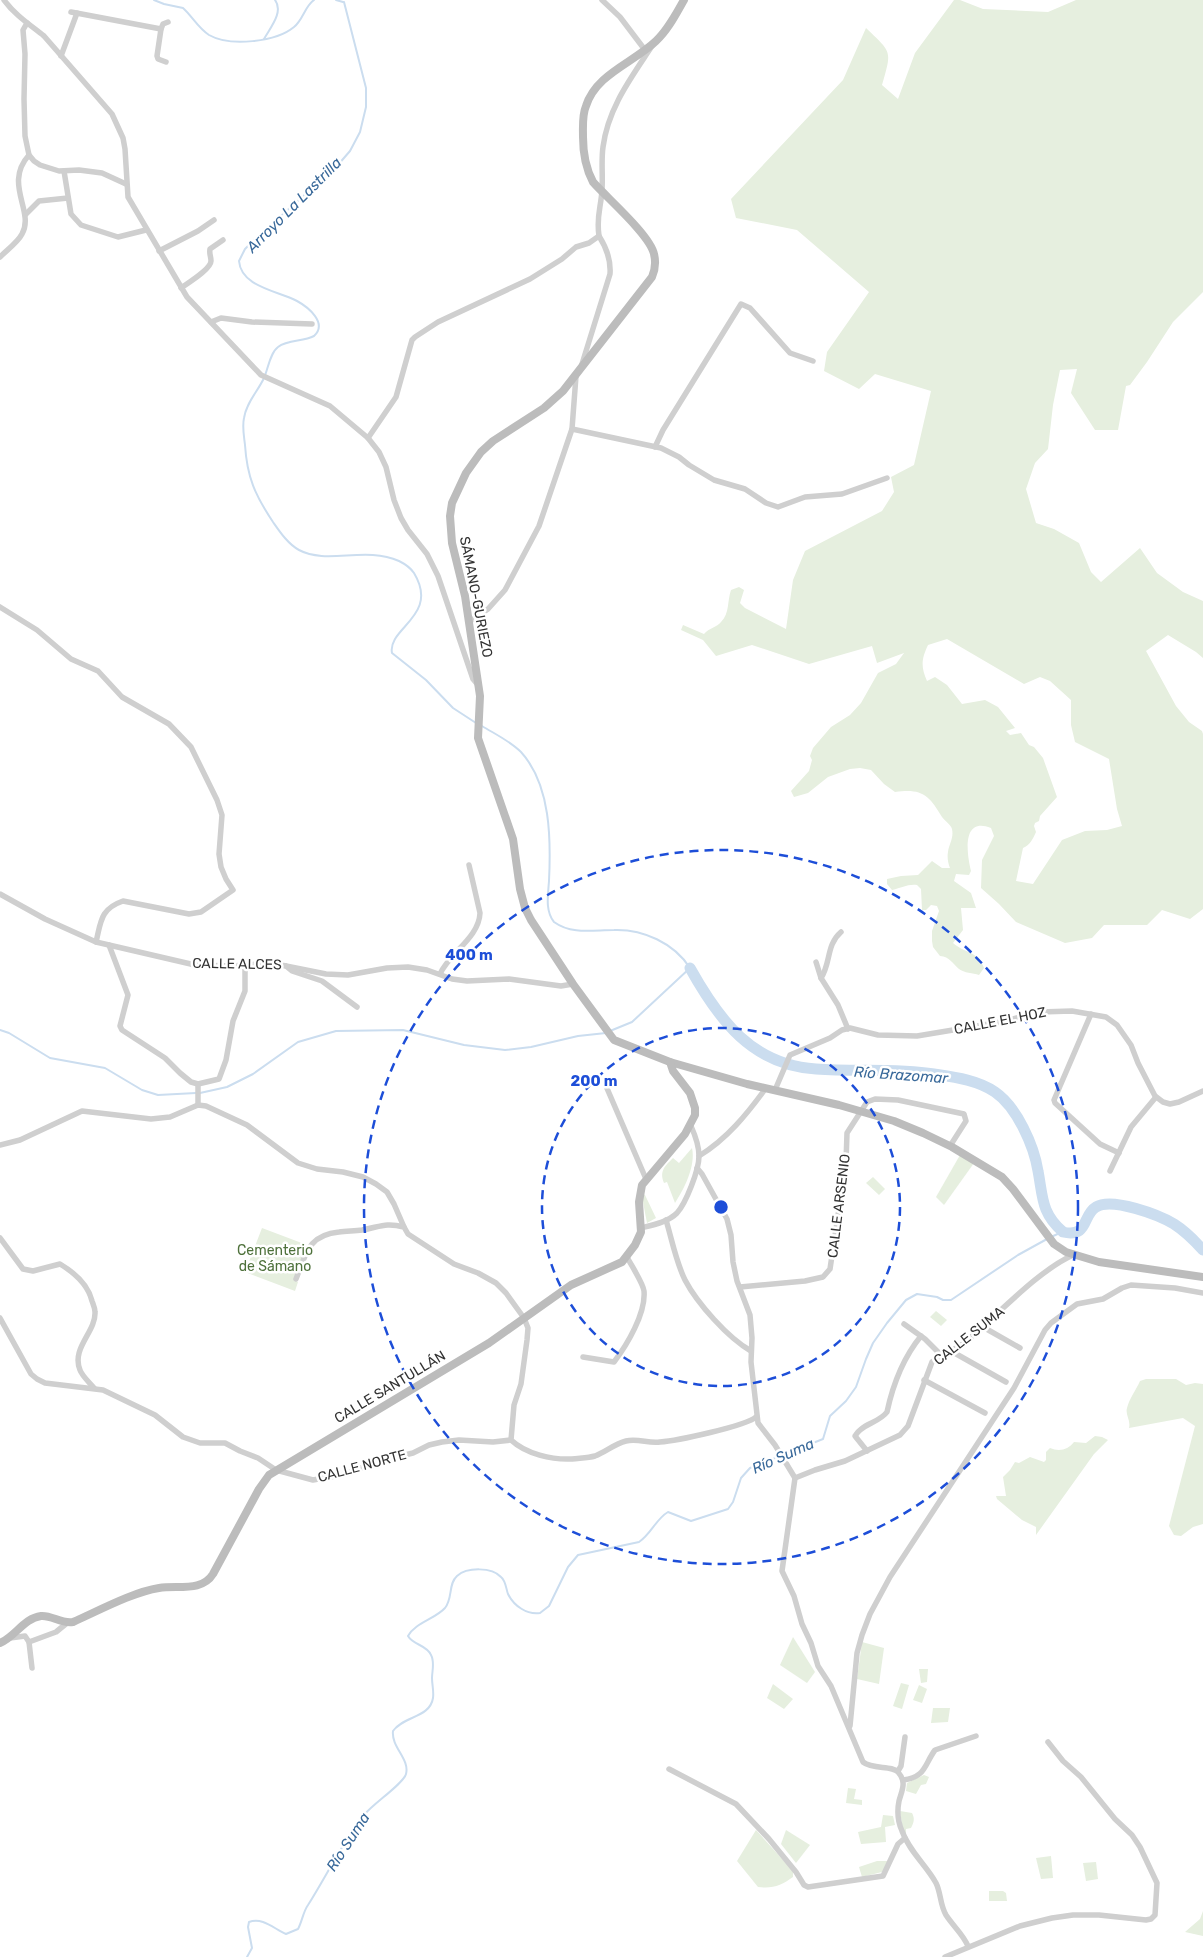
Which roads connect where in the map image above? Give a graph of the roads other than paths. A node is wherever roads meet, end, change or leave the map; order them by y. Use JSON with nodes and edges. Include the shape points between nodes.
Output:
{"nodes":[{"id":1,"x":4,"y":0,"type":"edge"},
{"id":2,"x":602,"y":0,"type":"edge"},
{"id":3,"x":684,"y":0,"type":"edge"},
{"id":4,"x":168,"y":22,"type":"dead end"},
{"id":5,"x":27,"y":23,"type":"junction"},
{"id":6,"x":161,"y":29,"type":"junction"},
{"id":7,"x":656,"y":40,"type":"junction"},
{"id":8,"x":645,"y":50,"type":"junction"},
{"id":9,"x":61,"y":56,"type":"junction"},
{"id":10,"x":166,"y":62,"type":"dead end"},
{"id":11,"x":29,"y":155,"type":"junction"},
{"id":12,"x":64,"y":171,"type":"junction"},
{"id":13,"x":126,"y":184,"type":"junction"},
{"id":14,"x":602,"y":192,"type":"junction"},
{"id":15,"x":68,"y":198,"type":"junction"},
{"id":16,"x":25,"y":215,"type":"junction"},
{"id":17,"x":214,"y":220,"type":"dead end"},
{"id":18,"x":146,"y":230,"type":"junction"},
{"id":19,"x":599,"y":236,"type":"junction"},
{"id":20,"x":223,"y":240,"type":"dead end"},
{"id":21,"x":159,"y":251,"type":"junction"},
{"id":22,"x":0,"y":256,"type":"edge"},
{"id":23,"x":181,"y":288,"type":"junction"},
{"id":24,"x":211,"y":322,"type":"junction"},
{"id":25,"x":312,"y":324,"type":"dead end"},
{"id":26,"x":813,"y":361,"type":"dead end"},
{"id":27,"x":581,"y":369,"type":"junction"},
{"id":28,"x":576,"y":376,"type":"junction"},
{"id":29,"x":572,"y":429,"type":"junction"},
{"id":30,"x":368,"y":438,"type":"junction"},
{"id":31,"x":655,"y":447,"type":"junction"},
{"id":32,"x":887,"y":478,"type":"dead end"},
{"id":33,"x":0,"y":607,"type":"edge"},
{"id":34,"x":469,"y":622,"type":"junction"},
{"id":35,"x":479,"y":687,"type":"junction"},
{"id":36,"x":469,"y":864,"type":"dead end"},
{"id":37,"x":0,"y":894,"type":"edge"},
{"id":38,"x":841,"y":932,"type":"dead end"},
{"id":39,"x":96,"y":942,"type":"junction"},
{"id":40,"x":109,"y":945,"type":"junction"},
{"id":41,"x":816,"y":962,"type":"dead end"},
{"id":42,"x":284,"y":964,"type":"junction"},
{"id":43,"x":245,"y":965,"type":"junction"},
{"id":44,"x":440,"y":974,"type":"junction"},
{"id":45,"x":821,"y":978,"type":"junction"},
{"id":46,"x":573,"y":984,"type":"junction"},
{"id":47,"x":357,"y":1007,"type":"dead end"},
{"id":48,"x":1092,"y":1014,"type":"junction"},
{"id":49,"x":848,"y":1029,"type":"junction"},
{"id":50,"x":670,"y":1062,"type":"junction"},
{"id":51,"x":198,"y":1086,"type":"junction"},
{"id":52,"x":606,"y":1086,"type":"dead end"},
{"id":53,"x":766,"y":1088,"type":"junction"},
{"id":54,"x":775,"y":1090,"type":"junction"},
{"id":55,"x":1203,"y":1092,"type":"edge"},
{"id":56,"x":1156,"y":1097,"type":"junction"},
{"id":57,"x":198,"y":1101,"type":"junction"},
{"id":58,"x":860,"y":1111,"type":"junction"},
{"id":59,"x":691,"y":1126,"type":"junction"},
{"id":60,"x":0,"y":1145,"type":"edge"},
{"id":61,"x":950,"y":1146,"type":"junction"},
{"id":62,"x":1119,"y":1153,"type":"junction"},
{"id":63,"x":699,"y":1156,"type":"junction"},
{"id":64,"x":697,"y":1168,"type":"junction"},
{"id":65,"x":1110,"y":1170,"type":"dead end"},
{"id":66,"x":646,"y":1179,"type":"junction"},
{"id":67,"x":666,"y":1220,"type":"junction"},
{"id":68,"x":404,"y":1227,"type":"junction"},
{"id":69,"x":642,"y":1228,"type":"junction"},
{"id":70,"x":0,"y":1238,"type":"edge"},
{"id":71,"x":1073,"y":1255,"type":"junction"},
{"id":72,"x":627,"y":1257,"type":"junction"},
{"id":73,"x":1203,"y":1277,"type":"edge"},
{"id":74,"x":296,"y":1279,"type":"dead end"},
{"id":75,"x":740,"y":1287,"type":"junction"},
{"id":76,"x":1203,"y":1293,"type":"edge"},
{"id":77,"x":0,"y":1318,"type":"edge"},
{"id":78,"x":524,"y":1318,"type":"junction"},
{"id":79,"x":904,"y":1324,"type":"dead end"},
{"id":80,"x":983,"y":1327,"type":"junction"},
{"id":81,"x":921,"y":1336,"type":"junction"},
{"id":82,"x":1020,"y":1348,"type":"dead end"},
{"id":83,"x":751,"y":1351,"type":"junction"},
{"id":84,"x":952,"y":1351,"type":"junction"},
{"id":85,"x":941,"y":1355,"type":"junction"},
{"id":86,"x":583,"y":1357,"type":"dead end"},
{"id":87,"x":924,"y":1380,"type":"junction"},
{"id":88,"x":1006,"y":1382,"type":"dead end"},
{"id":89,"x":94,"y":1388,"type":"junction"},
{"id":90,"x":984,"y":1413,"type":"dead end"},
{"id":91,"x":756,"y":1417,"type":"junction"},
{"id":92,"x":511,"y":1440,"type":"junction"},
{"id":93,"x":867,"y":1451,"type":"junction"},
{"id":94,"x":276,"y":1470,"type":"junction"},
{"id":95,"x":795,"y":1478,"type":"junction"},
{"id":96,"x":67,"y":1623,"type":"junction"},
{"id":97,"x":10,"y":1638,"type":"junction"},
{"id":98,"x":29,"y":1642,"type":"junction"},
{"id":99,"x":0,"y":1643,"type":"edge"},
{"id":100,"x":32,"y":1668,"type":"dead end"},
{"id":101,"x":850,"y":1728,"type":"junction"},
{"id":102,"x":976,"y":1736,"type":"dead end"},
{"id":103,"x":905,"y":1737,"type":"dead end"},
{"id":104,"x":1048,"y":1742,"type":"dead end"},
{"id":105,"x":670,"y":1769,"type":"dead end"},
{"id":106,"x":898,"y":1771,"type":"junction"},
{"id":107,"x":903,"y":1780,"type":"junction"},
{"id":108,"x":905,"y":1838,"type":"junction"},
{"id":109,"x":968,"y":1946,"type":"junction"},
{"id":110,"x":945,"y":1957,"type":"edge"}],
"edges":[{"from":1,"to":5,"type":"street"},
{"from":2,"to":8,"type":"street","via":[[620,16]]},
{"from":3,"to":7,"type":"street","name":"SÁMANO-GURIEZO"},
{"from":4,"to":6,"type":"street"},
{"from":5,"to":9,"type":"street","via":[[44,36]]},
{"from":5,"to":11,"type":"street","via":[[23,30],[24,99]]},
{"from":6,"to":9,"type":"street","via":[[74,12]]},
{"from":6,"to":10,"type":"street","via":[[157,56],[158,60]]},
{"from":7,"to":8,"type":"street","name":"SÁMANO-GURIEZO"},
{"from":7,"to":14,"type":"street","via":[[622,92],[613,112],[603,147]]},
{"from":8,"to":14,"type":"street","name":"SÁMANO-GURIEZO","via":[[611,73],[585,107],[585,162],[592,182]]},
{"from":9,"to":13,"type":"street","via":[[112,114],[123,138]]},
{"from":11,"to":12,"type":"street","via":[[40,165]]},
{"from":11,"to":16,"type":"street","via":[[20,168],[18,182]]},
{"from":12,"to":13,"type":"street","via":[[102,173]]},
{"from":12,"to":15,"type":"street"},
{"from":13,"to":18,"type":"street","via":[[128,197]]},
{"from":14,"to":19,"type":"street","via":[[597,218]]},
{"from":14,"to":27,"type":"street","name":"SÁMANO-GURIEZO","via":[[648,242],[654,252],[655,270]]},
{"from":15,"to":16,"type":"street","via":[[39,201]]},
{"from":15,"to":18,"type":"street","via":[[71,214],[81,225],[118,237]]},
{"from":16,"to":22,"type":"street","via":[[22,234]]},
{"from":17,"to":21,"type":"street"},
{"from":18,"to":21,"type":"street"},
{"from":19,"to":27,"type":"street","via":[[608,254],[610,274]]},
{"from":19,"to":30,"type":"street","via":[[576,247],[530,279],[438,322],[415,337],[396,397]]},
{"from":20,"to":23,"type":"street","via":[[210,248],[209,267]]},
{"from":21,"to":23,"type":"street"},
{"from":23,"to":24,"type":"street","via":[[197,310]]},
{"from":24,"to":25,"type":"street","via":[[221,318]]},
{"from":24,"to":30,"type":"street","via":[[261,375],[330,406]]},
{"from":26,"to":31,"type":"street","via":[[790,353],[750,308],[741,304]]},
{"from":27,"to":28,"type":"street","name":"SÁMANO-GURIEZO"},
{"from":28,"to":29,"type":"street"},
{"from":28,"to":34,"type":"street","name":"SÁMANO-GURIEZO","via":[[544,408],[481,452],[458,490],[452,504],[450,530]]},
{"from":29,"to":31,"type":"street"},
{"from":29,"to":34,"type":"street","via":[[539,526],[513,579],[498,599]]},
{"from":30,"to":35,"type":"street","via":[[386,467],[401,518],[432,563],[473,679]]},
{"from":31,"to":32,"type":"street","via":[[671,452],[714,480],[745,489],[778,507],[805,497],[842,494]]},
{"from":33,"to":39,"type":"street","via":[[37,630],[72,659],[98,671],[122,697],[169,724],[191,747],[222,815],[219,854],[221,867],[233,890],[200,912],[189,914],[123,901],[113,904],[100,920]]},
{"from":34,"to":35,"type":"street","name":"SÁMANO-GURIEZO"},
{"from":35,"to":46,"type":"street","name":"SÁMANO-GURIEZO","via":[[480,748],[513,839],[524,908]]},
{"from":36,"to":44,"type":"street","via":[[480,920]]},
{"from":37,"to":39,"type":"street","name":"CALLE ALCES"},
{"from":38,"to":45,"type":"street","via":[[831,944],[826,971]]},
{"from":39,"to":40,"type":"street","name":"CALLE ALCES"},
{"from":40,"to":43,"type":"street","name":"CALLE ALCES","via":[[195,964]]},
{"from":40,"to":51,"type":"street","via":[[128,995],[120,1026],[122,1030],[148,1045]]},
{"from":41,"to":45,"type":"street"},
{"from":42,"to":43,"type":"street","name":"CALLE ALCES"},
{"from":42,"to":44,"type":"street","name":"CALLE ALCES","via":[[326,974],[348,975],[408,967]]},
{"from":42,"to":47,"type":"street","via":[[292,971],[322,981]]},
{"from":43,"to":51,"type":"street","via":[[245,990],[233,1021],[219,1079]]},
{"from":44,"to":46,"type":"street","name":"CALLE ALCES","via":[[467,981],[509,979],[561,986]]},
{"from":45,"to":49,"type":"street"},
{"from":46,"to":50,"type":"street","name":"SÁMANO-GURIEZO","via":[[607,1032],[619,1042]]},
{"from":48,"to":49,"type":"street","name":"CALLE EL HOZ","via":[[1059,1010],[1040,1012],[917,1036]]},
{"from":48,"to":56,"type":"street","name":"CALLE EL HOZ","via":[[1106,1017],[1123,1032]]},
{"from":48,"to":62,"type":"street","via":[[1054,1100],[1100,1144]]},
{"from":49,"to":54,"type":"street","via":[[795,1052],[787,1060]]},
{"from":50,"to":53,"type":"street","name":"SÁMANO-GURIEZO"},
{"from":50,"to":59,"type":"street","via":[[693,1100],[695,1116]]},
{"from":51,"to":57,"type":"street"},
{"from":52,"to":66,"type":"street"},
{"from":53,"to":54,"type":"street","name":"SÁMANO-GURIEZO"},
{"from":53,"to":63,"type":"street","via":[[741,1120]]},
{"from":54,"to":58,"type":"street","name":"SÁMANO-GURIEZO"},
{"from":55,"to":56,"type":"street","via":[[1170,1104]]},
{"from":56,"to":62,"type":"street","via":[[1131,1127]]},
{"from":57,"to":60,"type":"street","via":[[170,1117],[151,1119],[82,1111],[20,1140]]},
{"from":57,"to":68,"type":"street","via":[[247,1125],[298,1163],[363,1177],[376,1184],[387,1192]]},
{"from":58,"to":61,"type":"street","name":"SÁMANO-GURIEZO","via":[[894,1121]]},
{"from":58,"to":61,"type":"street","via":[[874,1099],[898,1100],[964,1114],[966,1121]]},
{"from":58,"to":75,"type":"street","name":"CALLE ARSENIO","via":[[847,1134],[846,1162],[830,1269],[823,1277],[805,1281]]},
{"from":59,"to":63,"type":"street"},
{"from":59,"to":66,"type":"street","name":"CALLE SANTULLÁN"},
{"from":61,"to":71,"type":"street","name":"SÁMANO-GURIEZO","via":[[1002,1177],[1054,1244]]},
{"from":62,"to":65,"type":"street"},
{"from":63,"to":64,"type":"street"},
{"from":64,"to":67,"type":"street","via":[[680,1208]]},
{"from":64,"to":75,"type":"street","via":[[727,1219]]},
{"from":66,"to":69,"type":"street","name":"CALLE SANTULLÁN","via":[[639,1194]]},
{"from":67,"to":69,"type":"street"},
{"from":67,"to":83,"type":"street","via":[[689,1287],[719,1324]]},
{"from":68,"to":74,"type":"street","via":[[382,1224],[324,1235],[309,1246]]},
{"from":68,"to":78,"type":"street","via":[[408,1234],[454,1264],[496,1283]]},
{"from":69,"to":72,"type":"street","name":"CALLE SANTULLÁN"},
{"from":70,"to":89,"type":"street","via":[[23,1269],[33,1271],[60,1264],[87,1286],[96,1310],[78,1357],[80,1371]]},
{"from":71,"to":73,"type":"street","via":[[1099,1262]]},
{"from":71,"to":80,"type":"street","name":"CALLE SUMA","via":[[1040,1277]]},
{"from":72,"to":78,"type":"street","name":"CALLE SANTULLÁN","via":[[571,1285]]},
{"from":72,"to":86,"type":"street","via":[[644,1291],[639,1319],[614,1362]]},
{"from":75,"to":83,"type":"street","via":[[750,1315]]},
{"from":76,"to":101,"type":"street","via":[[1132,1286],[1103,1299],[1076,1304],[1051,1322],[1014,1388],[890,1577],[870,1614],[857,1653]]},
{"from":77,"to":89,"type":"street","name":"CALLE NORTE","via":[[36,1379],[45,1383]]},
{"from":78,"to":92,"type":"street","via":[[528,1328],[527,1340],[521,1384],[514,1405]]},
{"from":78,"to":94,"type":"street","name":"CALLE SANTULLÁN","via":[[489,1344]]},
{"from":79,"to":81,"type":"street"},
{"from":80,"to":82,"type":"street"},
{"from":80,"to":84,"type":"street","name":"CALLE SUMA"},
{"from":81,"to":85,"type":"street"},
{"from":81,"to":93,"type":"street","via":[[910,1348],[900,1370],[887,1412],[858,1431],[856,1436]]},
{"from":83,"to":91,"type":"street"},
{"from":84,"to":85,"type":"street","name":"CALLE SUMA"},
{"from":84,"to":88,"type":"street"},
{"from":85,"to":87,"type":"street","name":"CALLE SUMA","via":[[932,1362]]},
{"from":87,"to":90,"type":"street"},
{"from":87,"to":93,"type":"street","name":"CALLE SUMA","via":[[908,1426],[900,1434]]},
{"from":89,"to":94,"type":"street","name":"CALLE NORTE","via":[[139,1406],[183,1437],[200,1443],[225,1443]]},
{"from":91,"to":92,"type":"street","via":[[659,1443],[625,1441],[596,1456],[571,1459],[526,1451]]},
{"from":91,"to":95,"type":"street"},
{"from":92,"to":94,"type":"street","name":"CALLE NORTE","via":[[442,1442],[346,1474],[313,1480]]},
{"from":93,"to":95,"type":"street","name":"CALLE SUMA","via":[[845,1462]]},
{"from":94,"to":96,"type":"street","name":"CALLE SANTULLÁN","via":[[264,1481],[206,1582],[152,1589]]},
{"from":95,"to":101,"type":"street","via":[[782,1571],[812,1643],[818,1666]]},
{"from":96,"to":97,"type":"street","via":[[39,1616]]},
{"from":96,"to":98,"type":"street","via":[[56,1632]]},
{"from":97,"to":98,"type":"street","via":[[25,1636]]},
{"from":97,"to":99,"type":"street"},
{"from":98,"to":100,"type":"street"},
{"from":101,"to":106,"type":"street","via":[[862,1762]]},
{"from":102,"to":107,"type":"street","via":[[935,1750],[923,1772]]},
{"from":103,"to":106,"type":"street"},
{"from":104,"to":109,"type":"street","via":[[1140,1847],[1157,1883],[1155,1915],[1146,1920],[1073,1915],[1052,1918],[1020,1926]]},
{"from":105,"to":108,"type":"street","via":[[736,1804],[808,1887],[883,1876],[898,1844]]},
{"from":106,"to":107,"type":"street"},
{"from":107,"to":108,"type":"street","via":[[898,1816]]},
{"from":108,"to":109,"type":"street","via":[[935,1881],[946,1916]]},
{"from":109,"to":110,"type":"street"}]}
